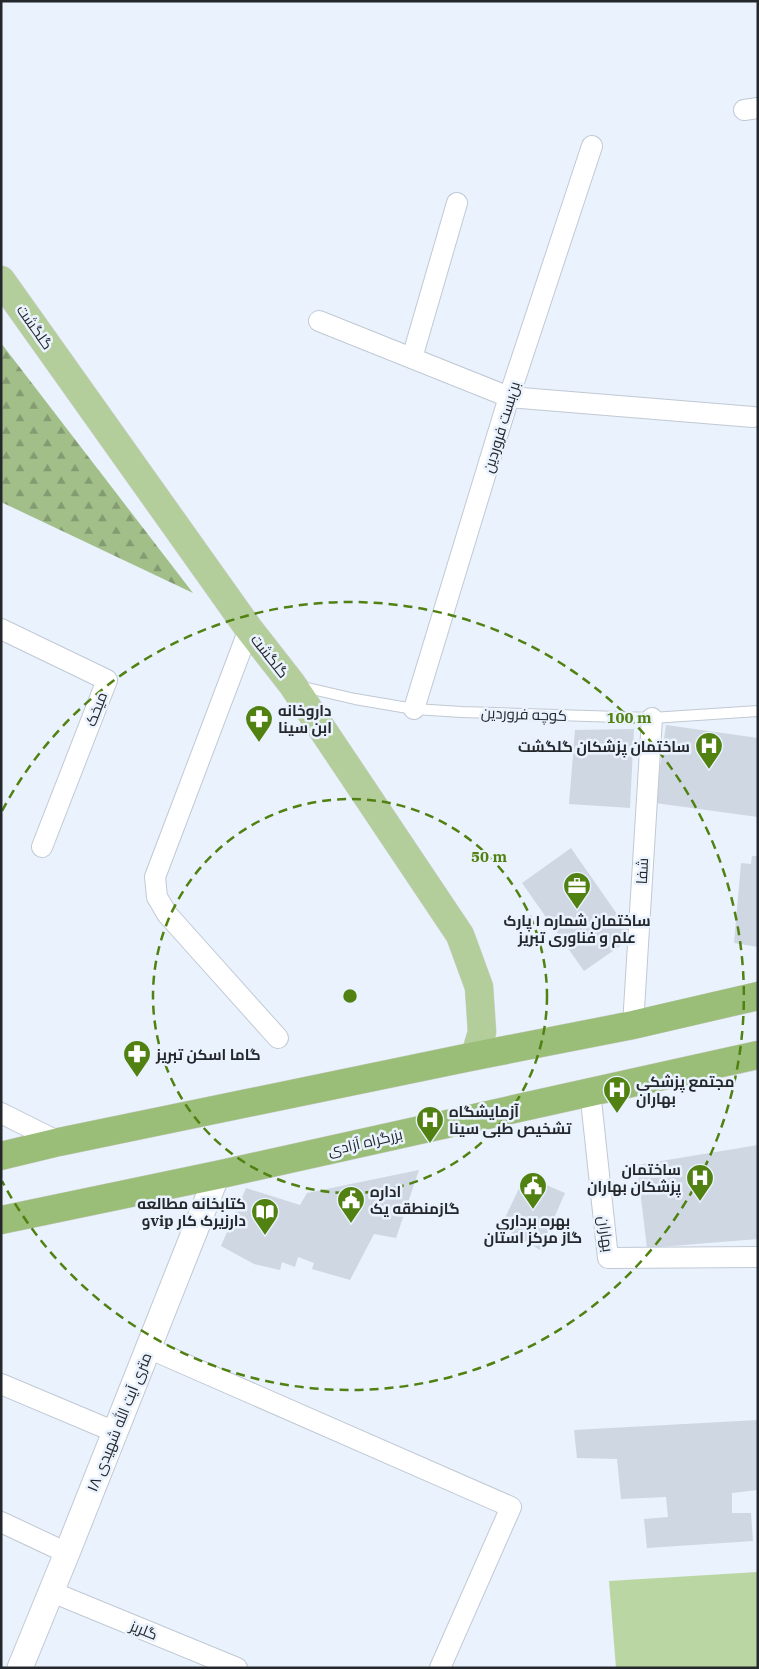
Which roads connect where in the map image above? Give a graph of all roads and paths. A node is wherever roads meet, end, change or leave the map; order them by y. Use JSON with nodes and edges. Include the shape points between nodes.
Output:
{"nodes":[{"id":1,"x":592,"y":146,"type":"dead end"},
{"id":2,"x":457,"y":203,"type":"dead end"},
{"id":3,"x":1,"y":280,"type":"edge"},
{"id":4,"x":319,"y":321,"type":"dead end"},
{"id":5,"x":412,"y":358,"type":"junction"},
{"id":6,"x":509,"y":397,"type":"junction"},
{"id":7,"x":752,"y":417,"type":"dead end"},
{"id":8,"x":249,"y":629,"type":"junction"},
{"id":9,"x":1,"y":630,"type":"edge"},
{"id":10,"x":292,"y":684,"type":"junction"},
{"id":11,"x":414,"y":709,"type":"junction"},
{"id":12,"x":758,"y":711,"type":"edge"},
{"id":13,"x":652,"y":718,"type":"junction"},
{"id":14,"x":42,"y":847,"type":"dead end"},
{"id":15,"x":758,"y":996,"type":"edge"},
{"id":16,"x":633,"y":1025,"type":"junction"},
{"id":17,"x":278,"y":1038,"type":"dead end"},
{"id":18,"x":758,"y":1055,"type":"edge"},
{"id":19,"x":475,"y":1056,"type":"junction"},
{"id":20,"x":590,"y":1091,"type":"junction"},
{"id":21,"x":1,"y":1113,"type":"edge"},
{"id":22,"x":59,"y":1142,"type":"junction"},
{"id":23,"x":1,"y":1156,"type":"edge"},
{"id":24,"x":217,"y":1175,"type":"junction"},
{"id":25,"x":1,"y":1220,"type":"edge"},
{"id":26,"x":758,"y":1258,"type":"edge"},
{"id":27,"x":148,"y":1348,"type":"junction"},
{"id":28,"x":1,"y":1384,"type":"edge"},
{"id":29,"x":115,"y":1432,"type":"junction"},
{"id":30,"x":1,"y":1522,"type":"edge"},
{"id":31,"x":68,"y":1553,"type":"junction"},
{"id":32,"x":52,"y":1592,"type":"junction"},
{"id":33,"x":20,"y":1668,"type":"edge"},
{"id":34,"x":237,"y":1668,"type":"edge"},
{"id":35,"x":440,"y":1668,"type":"edge"}],
"edges":[{"from":1,"to":6,"type":"street","name":"بن‌بست فروردین"},
{"from":2,"to":5,"type":"street"},
{"from":3,"to":8,"type":"main road","name":"گلگشت"},
{"from":4,"to":5,"type":"street"},
{"from":5,"to":6,"type":"street"},
{"from":6,"to":7,"type":"street"},
{"from":6,"to":11,"type":"street","name":"بن‌بست فروردین"},
{"from":8,"to":10,"type":"main road","name":"گلگشت"},
{"from":8,"to":17,"type":"street","via":[[155,876],[157,897],[167,914]]},
{"from":9,"to":14,"type":"street","name":"میخک","via":[[107,680]]},
{"from":10,"to":11,"type":"lane","name":"کوچه فروردین"},
{"from":10,"to":19,"type":"main road","name":"گلگشت","via":[[460,936],[479,987],[482,1032]]},
{"from":11,"to":13,"type":"lane","name":"کوچه فروردین"},
{"from":12,"to":13,"type":"lane","name":"کوچه فروردین"},
{"from":13,"to":16,"type":"street","name":"شفا"},
{"from":15,"to":16,"type":"highway"},
{"from":16,"to":19,"type":"highway"},
{"from":18,"to":20,"type":"highway","name":"بزرگراه آزادی"},
{"from":19,"to":22,"type":"highway"},
{"from":20,"to":24,"type":"highway","name":"بزرگراه آزادی"},
{"from":20,"to":26,"type":"street","name":"بهاران","via":[[608,1258]]},
{"from":21,"to":22,"type":"street"},
{"from":22,"to":23,"type":"highway"},
{"from":24,"to":25,"type":"highway","name":"بزرگراه آزادی"},
{"from":24,"to":27,"type":"street","name":"۱۸ متری آیت الله شهیدی"},
{"from":27,"to":29,"type":"street","name":"۱۸ متری آیت الله شهیدی"},
{"from":27,"to":35,"type":"street","via":[[511,1507]]},
{"from":28,"to":29,"type":"street"},
{"from":29,"to":31,"type":"street","name":"۱۸ متری آیت الله شهیدی"},
{"from":30,"to":31,"type":"street"},
{"from":31,"to":32,"type":"street","name":"۱۸ متری آیت الله شهیدی"},
{"from":32,"to":33,"type":"street","name":"۱۸ متری آیت الله شهیدی"},
{"from":32,"to":34,"type":"street","name":"گلریز"}]}
